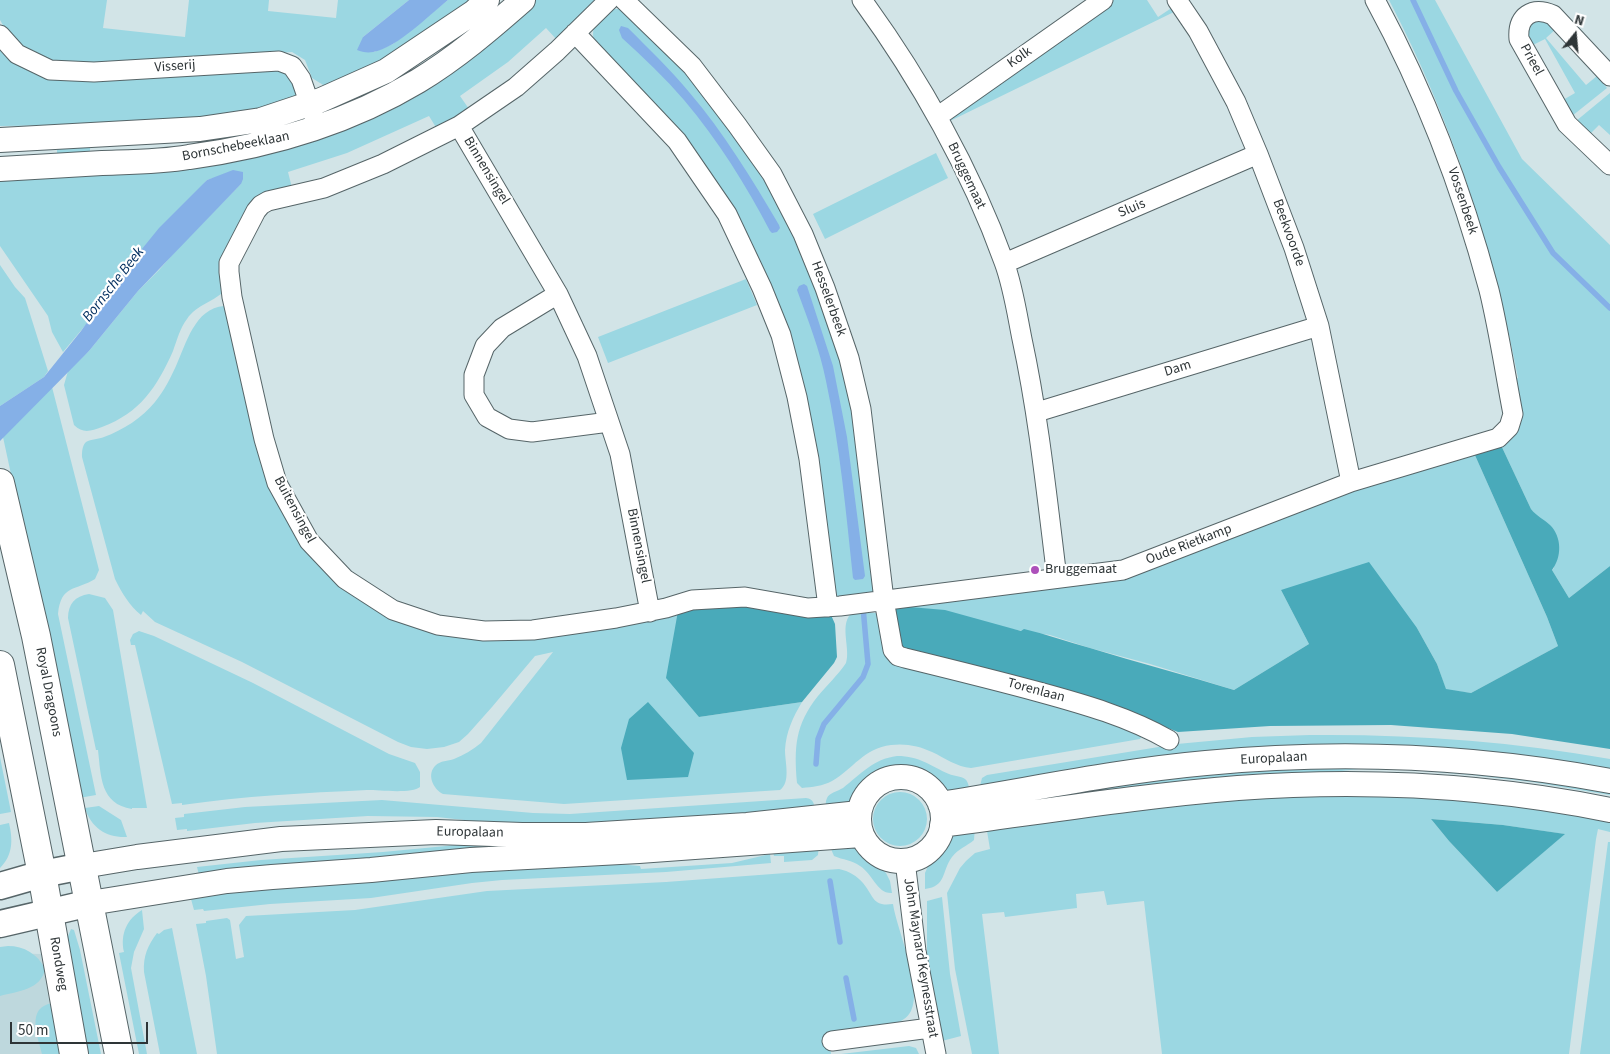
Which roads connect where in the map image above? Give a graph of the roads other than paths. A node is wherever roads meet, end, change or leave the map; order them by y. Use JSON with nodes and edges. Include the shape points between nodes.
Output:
{"nodes":[{"id":1,"x":487,"y":0,"type":"edge"},
{"id":2,"x":523,"y":0,"type":"edge"},
{"id":3,"x":609,"y":0,"type":"edge"},
{"id":4,"x":624,"y":0,"type":"edge"},
{"id":5,"x":862,"y":0,"type":"edge"},
{"id":6,"x":1103,"y":0,"type":"edge"},
{"id":7,"x":1178,"y":0,"type":"edge"},
{"id":8,"x":1375,"y":0,"type":"edge"},
{"id":9,"x":576,"y":33,"type":"junction"},
{"id":10,"x":0,"y":36,"type":"edge"},
{"id":11,"x":1610,"y":76,"type":"edge"},
{"id":12,"x":310,"y":104,"type":"junction"},
{"id":13,"x":937,"y":117,"type":"junction"},
{"id":14,"x":459,"y":126,"type":"junction"},
{"id":15,"x":318,"y":128,"type":"junction"},
{"id":16,"x":0,"y":140,"type":"edge"},
{"id":17,"x":1258,"y":154,"type":"junction"},
{"id":18,"x":1610,"y":165,"type":"edge"},
{"id":19,"x":0,"y":169,"type":"edge"},
{"id":20,"x":1005,"y":263,"type":"junction"},
{"id":21,"x":558,"y":294,"type":"junction"},
{"id":22,"x":1319,"y":326,"type":"junction"},
{"id":23,"x":1037,"y":412,"type":"junction"},
{"id":24,"x":1513,"y":414,"type":"joint"},
{"id":25,"x":609,"y":422,"type":"junction"},
{"id":26,"x":1351,"y":482,"type":"junction"},
{"id":27,"x":0,"y":483,"type":"edge"},
{"id":28,"x":1057,"y":578,"type":"junction"},
{"id":29,"x":884,"y":600,"type":"junction"},
{"id":30,"x":834,"y":606,"type":"junction"},
{"id":31,"x":650,"y":612,"type":"junction"},
{"id":32,"x":898,"y":656,"type":"joint"},
{"id":33,"x":0,"y":665,"type":"edge"},
{"id":34,"x":1168,"y":740,"type":"dead end"},
{"id":35,"x":1610,"y":781,"type":"edge"},
{"id":36,"x":1610,"y":810,"type":"edge"},
{"id":37,"x":941,"y":815,"type":"junction"},
{"id":38,"x":860,"y":824,"type":"junction"},
{"id":39,"x":905,"y":861,"type":"junction"},
{"id":40,"x":83,"y":866,"type":"junction"},
{"id":41,"x":42,"y":874,"type":"junction"},
{"id":42,"x":0,"y":886,"type":"edge"},
{"id":43,"x":90,"y":902,"type":"junction"},
{"id":44,"x":48,"y":911,"type":"junction"},
{"id":45,"x":0,"y":924,"type":"edge"},
{"id":46,"x":930,"y":1028,"type":"junction"},
{"id":47,"x":832,"y":1041,"type":"dead end"},
{"id":48,"x":74,"y":1054,"type":"edge"},
{"id":49,"x":119,"y":1054,"type":"edge"},
{"id":50,"x":936,"y":1054,"type":"edge"}],
"edges":[{"from":1,"to":12,"type":"street","name":"Bornschebeeklaan","via":[[386,72]]},
{"from":2,"to":15,"type":"street","name":"Bornschebeeklaan","via":[[489,30],[419,81],[368,108]]},
{"from":3,"to":9,"type":"street","name":"Binnensingel"},
{"from":4,"to":29,"type":"street","name":"Hesselerbeek","via":[[692,66],[772,174],[803,234],[849,358],[861,409]]},
{"from":5,"to":13,"type":"street","name":"Bruggemaat"},
{"from":6,"to":13,"type":"street","name":"Kolk"},
{"from":7,"to":17,"type":"street","name":"Beekvoorde","via":[[1236,102]]},
{"from":8,"to":24,"type":"street","name":"Vossenbeek","via":[[1402,50],[1441,140],[1470,224],[1489,293]]},
{"from":9,"to":14,"type":"street","name":"Binnensingel","via":[[516,87]]},
{"from":9,"to":30,"type":"street","via":[[677,141],[727,214],[762,288],[781,335],[797,397]]},
{"from":10,"to":12,"type":"street","name":"Visserij","via":[[17,54],[50,70],[94,72],[279,61],[292,66],[301,79]]},
{"from":11,"to":18,"type":"street","name":"Prieel","via":[[1553,15],[1543,11],[1532,12],[1523,18],[1518,28],[1519,39],[1567,124]]},
{"from":12,"to":15,"type":"street","name":"Visserij"},
{"from":12,"to":16,"type":"street","name":"Bornschebeeklaan","via":[[261,120],[200,129]]},
{"from":13,"to":20,"type":"street","name":"Bruggemaat","via":[[958,156]]},
{"from":14,"to":21,"type":"street","name":"Binnensingel"},
{"from":14,"to":31,"type":"street","name":"Buitensingel","via":[[383,164],[324,188],[268,201],[256,211],[233,252],[228,272],[232,297],[277,483],[308,541],[345,579],[393,610],[438,625],[484,631],[533,630]]},
{"from":15,"to":19,"type":"street","name":"Bornschebeeklaan","via":[[262,145],[188,158]]},
{"from":17,"to":20,"type":"street","name":"Sluis"},
{"from":17,"to":22,"type":"street","name":"Beekvoorde","via":[[1294,248]]},
{"from":20,"to":23,"type":"street","name":"Bruggemaat"},
{"from":21,"to":25,"type":"street","name":"Binnensingel","via":[[587,356]]},
{"from":21,"to":25,"type":"street","via":[[502,328],[485,346],[474,375],[474,395],[487,417],[509,429],[532,432]]},
{"from":22,"to":23,"type":"street","name":"Dam"},
{"from":22,"to":26,"type":"street","name":"Beekvoorde"},
{"from":23,"to":28,"type":"street","name":"Bruggemaat"},
{"from":24,"to":26,"type":"street","name":"Oude Rietkamp","via":[[1510,427],[1498,438]]},
{"from":25,"to":31,"type":"street","name":"Binnensingel","via":[[620,454]]},
{"from":26,"to":28,"type":"street","name":"Oude Rietkamp","via":[[1123,570]]},
{"from":27,"to":40,"type":"main road","name":"Royal Dragoons","via":[[36,636]]},
{"from":28,"to":29,"type":"street","name":"Oude Rietkamp"},
{"from":29,"to":30,"type":"street","name":"Oude Rietkamp"},
{"from":29,"to":32,"type":"street","name":"Hesselerbeek"},
{"from":30,"to":31,"type":"street","name":"Buitensingel","via":[[808,608],[745,597],[692,600]]},
{"from":32,"to":34,"type":"street","name":"Torenlaan","via":[[1077,703],[1148,729]]},
{"from":33,"to":41,"type":"main road"},
{"from":35,"to":37,"type":"street","name":"Europalaan","via":[[1445,760],[1373,756],[1275,758],[1160,769]]},
{"from":36,"to":37,"type":"street","name":"Europalaan","via":[[1470,790],[1316,785],[1210,791],[1028,813]]},
{"from":37,"to":38,"type":"street","via":[[931,789],[921,781],[896,776],[884,779],[864,796]]},
{"from":37,"to":39,"type":"street","via":[[941,834],[935,844],[917,858]]},
{"from":38,"to":39,"type":"street","via":[[871,849],[881,857]]},
{"from":38,"to":40,"type":"street","name":"Europalaan","via":[[747,825],[586,834],[436,832],[281,839]]},
{"from":38,"to":43,"type":"street","name":"Europalaan","via":[[630,851],[470,860],[227,881]]},
{"from":39,"to":46,"type":"street","name":"John Maynard Keynesstraat"},
{"from":40,"to":41,"type":"main road"},
{"from":40,"to":43,"type":"main road","name":"Royal Dragoons"},
{"from":41,"to":42,"type":"main road"},
{"from":41,"to":44,"type":"main road","name":"Rondweg"},
{"from":43,"to":44,"type":"main road"},
{"from":43,"to":49,"type":"main road"},
{"from":44,"to":45,"type":"main road"},
{"from":44,"to":48,"type":"main road","name":"Rondweg"},
{"from":46,"to":47,"type":"street"},
{"from":46,"to":50,"type":"street","name":"John Maynard Keynesstraat"}]}
